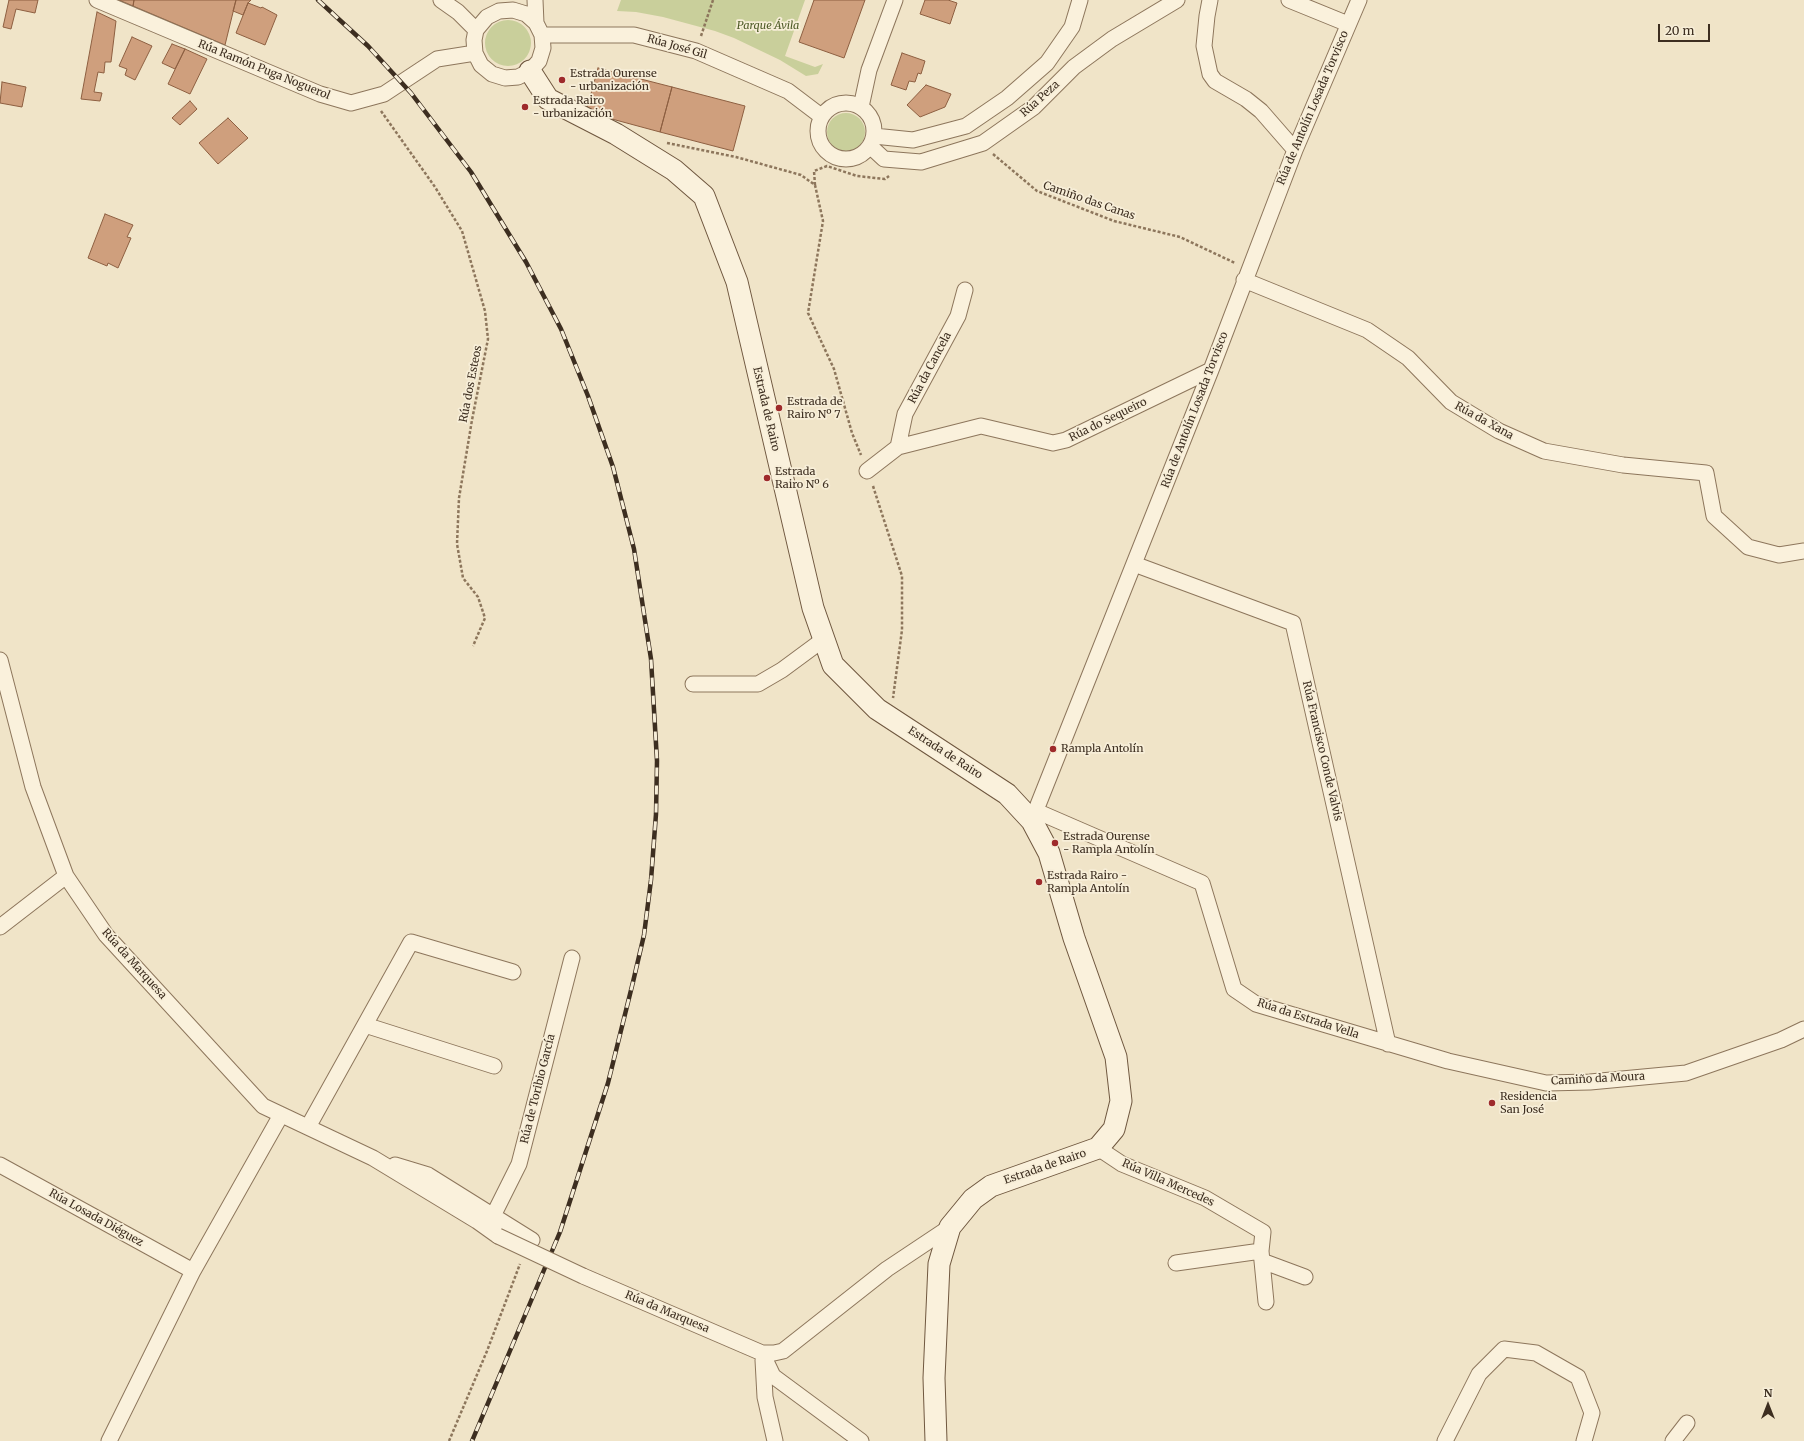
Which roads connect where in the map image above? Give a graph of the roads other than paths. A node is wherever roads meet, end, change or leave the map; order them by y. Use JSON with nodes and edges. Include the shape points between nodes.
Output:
{"nodes":[{"id":1,"x":97,"y":0,"type":"edge"},
{"id":2,"x":440,"y":0,"type":"edge"},
{"id":3,"x":535,"y":0,"type":"edge"},
{"id":4,"x":895,"y":0,"type":"edge"},
{"id":5,"x":1080,"y":0,"type":"edge"},
{"id":6,"x":1178,"y":0,"type":"edge"},
{"id":7,"x":1210,"y":0,"type":"edge"},
{"id":8,"x":1289,"y":0,"type":"edge"},
{"id":9,"x":1359,"y":0,"type":"edge"},
{"id":10,"x":501,"y":5,"type":"edge"},
{"id":11,"x":1348,"y":24,"type":"junction"},
{"id":12,"x":539,"y":29,"type":"junction"},
{"id":13,"x":476,"y":30,"type":"junction"},
{"id":14,"x":475,"y":53,"type":"junction"},
{"id":15,"x":530,"y":71,"type":"junction"},
{"id":16,"x":861,"y":107,"type":"junction"},
{"id":17,"x":821,"y":116,"type":"junction"},
{"id":18,"x":872,"y":141,"type":"junction"},
{"id":19,"x":1295,"y":150,"type":"junction"},
{"id":20,"x":1246,"y":275,"type":"junction"},
{"id":21,"x":965,"y":290,"type":"dead end"},
{"id":22,"x":1211,"y":370,"type":"junction"},
{"id":23,"x":898,"y":447,"type":"junction"},
{"id":24,"x":867,"y":471,"type":"road end"},
{"id":25,"x":1804,"y":551,"type":"edge"},
{"id":26,"x":1134,"y":564,"type":"junction"},
{"id":27,"x":824,"y":639,"type":"junction"},
{"id":28,"x":0,"y":660,"type":"edge"},
{"id":29,"x":693,"y":684,"type":"dead end"},
{"id":30,"x":1034,"y":816,"type":"junction"},
{"id":31,"x":66,"y":876,"type":"junction"},
{"id":32,"x":0,"y":927,"type":"edge"},
{"id":33,"x":572,"y":958,"type":"dead end"},
{"id":34,"x":513,"y":972,"type":"dead end"},
{"id":35,"x":365,"y":1025,"type":"junction"},
{"id":36,"x":1804,"y":1029,"type":"edge"},
{"id":37,"x":1388,"y":1044,"type":"junction"},
{"id":38,"x":494,"y":1066,"type":"dead end"},
{"id":39,"x":281,"y":1114,"type":"junction"},
{"id":40,"x":308,"y":1127,"type":"junction"},
{"id":41,"x":1098,"y":1148,"type":"junction"},
{"id":42,"x":373,"y":1158,"type":"junction"},
{"id":43,"x":0,"y":1165,"type":"edge"},
{"id":44,"x":493,"y":1216,"type":"junction"},
{"id":45,"x":950,"y":1227,"type":"junction"},
{"id":46,"x":532,"y":1240,"type":"road end"},
{"id":47,"x":1262,"y":1256,"type":"junction"},
{"id":48,"x":1176,"y":1263,"type":"dead end"},
{"id":49,"x":192,"y":1271,"type":"junction"},
{"id":50,"x":1305,"y":1277,"type":"dead end"},
{"id":51,"x":1266,"y":1302,"type":"dead end"},
{"id":52,"x":762,"y":1353,"type":"junction"},
{"id":53,"x":1687,"y":1423,"type":"dead end"},
{"id":54,"x":109,"y":1441,"type":"edge"},
{"id":55,"x":775,"y":1441,"type":"edge"},
{"id":56,"x":861,"y":1441,"type":"edge"},
{"id":57,"x":936,"y":1441,"type":"edge"},
{"id":58,"x":1445,"y":1441,"type":"edge"},
{"id":59,"x":1584,"y":1441,"type":"edge"},
{"id":60,"x":1673,"y":1441,"type":"edge"}],
"edges":[{"from":1,"to":14,"type":"street","name":"Rúa Ramón Puga Noguerol","via":[[320,94],[351,103],[384,94],[437,59]]},
{"from":2,"to":13,"type":"street","via":[[458,12]]},
{"from":3,"to":12,"type":"street"},
{"from":4,"to":16,"type":"street","via":[[869,70]]},
{"from":5,"to":18,"type":"street","via":[[1072,27],[1047,63],[1007,98],[966,126],[912,140]]},
{"from":6,"to":18,"type":"street","name":"Rúa Peza","via":[[1112,40],[1074,67],[1034,107],[982,143],[921,162],[884,159]]},
{"from":7,"to":19,"type":"street","via":[[1204,46],[1210,74],[1215,81],[1261,111]]},
{"from":8,"to":11,"type":"street"},
{"from":9,"to":11,"type":"street","name":"Rúa de Antolín Losada Torvisco"},
{"from":10,"to":12,"type":"street","via":[[526,14]]},
{"from":10,"to":13,"type":"street"},
{"from":11,"to":19,"type":"street","name":"Rúa de Antolín Losada Torvisco"},
{"from":12,"to":15,"type":"street","via":[[543,48],[539,61]]},
{"from":12,"to":17,"type":"street","name":"Rúa José Gil","via":[[634,35],[696,50],[788,91]]},
{"from":13,"to":14,"type":"street"},
{"from":14,"to":15,"type":"street","via":[[481,65],[498,76],[518,77]]},
{"from":15,"to":27,"type":"street","name":"Estrada de Rairo","via":[[548,99],[616,134],[674,170],[704,196],[737,282],[813,608]]},
{"from":16,"to":17,"type":"street","via":[[850,103],[839,104],[829,108]]},
{"from":16,"to":18,"type":"street","via":[[869,114],[874,124]]},
{"from":17,"to":18,"type":"street","via":[[817,127],[818,138],[831,156],[841,160],[853,159],[863,154]]},
{"from":19,"to":20,"type":"street","name":"Rúa de Antolín Losada Torvisco"},
{"from":20,"to":22,"type":"street","name":"Rúa de Antolín Losada Torvisco"},
{"from":20,"to":25,"type":"street","name":"Rúa da Xana","via":[[1366,330],[1408,358],[1451,402],[1499,431],[1544,451],[1623,465],[1706,473],[1714,516],[1748,547],[1779,555]]},
{"from":21,"to":23,"type":"street","name":"Rúa da Cancela","via":[[958,316],[905,414]]},
{"from":22,"to":23,"type":"street","name":"Rúa do Sequeiro","via":[[1066,440],[1053,443],[981,426]]},
{"from":22,"to":26,"type":"street","name":"Rúa de Antolín Losada Torvisco"},
{"from":23,"to":24,"type":"street","name":"Rúa do Sequeiro"},
{"from":26,"to":30,"type":"street","name":"Rúa de Antolín Losada Torvisco"},
{"from":26,"to":37,"type":"street","name":"Rúa Francisco Conde Valvis","via":[[1293,623]]},
{"from":27,"to":29,"type":"street","via":[[758,684]]},
{"from":27,"to":30,"type":"street","name":"Estrada de Rairo","via":[[833,665],[877,709],[1007,794]]},
{"from":28,"to":31,"type":"street","name":"Rúa da Marquesa","via":[[33,787]]},
{"from":30,"to":37,"type":"street","name":"Rúa da Estrada Vella","via":[[1202,883],[1234,989],[1256,1004]]},
{"from":30,"to":41,"type":"street","name":"Estrada de Rairo","via":[[1049,853],[1074,938],[1116,1057],[1121,1101],[1114,1128]]},
{"from":31,"to":32,"type":"street"},
{"from":31,"to":39,"type":"street","name":"Rúa da Marquesa","via":[[106,935],[263,1106]]},
{"from":33,"to":44,"type":"street","name":"Rúa de Toribio García","via":[[519,1164]]},
{"from":34,"to":35,"type":"street","via":[[411,942]]},
{"from":35,"to":38,"type":"street"},
{"from":35,"to":40,"type":"street"},
{"from":36,"to":37,"type":"street","name":"Camiño da Moura","via":[[1781,1040],[1686,1073],[1590,1082],[1546,1082],[1525,1079]]},
{"from":39,"to":40,"type":"street","name":"Rúa da Marquesa"},
{"from":39,"to":49,"type":"street"},
{"from":40,"to":42,"type":"street","name":"Rúa da Marquesa"},
{"from":41,"to":45,"type":"street","name":"Estrada de Rairo","via":[[991,1186],[973,1199]]},
{"from":41,"to":47,"type":"street","name":"Rúa Villa Mercedes","via":[[1122,1164],[1205,1198],[1263,1232]]},
{"from":42,"to":44,"type":"street","name":"Rúa da Marquesa","via":[[428,1174]]},
{"from":42,"to":52,"type":"street","name":"Rúa da Marquesa","bridge":true,"via":[[498,1236],[583,1276]]},
{"from":43,"to":49,"type":"street","name":"Rúa Losada Diéguez"},
{"from":44,"to":46,"type":"street","name":"Rúa da Marquesa"},
{"from":45,"to":52,"type":"street","name":"Rúa da Marquesa","via":[[887,1269],[783,1351]]},
{"from":45,"to":57,"type":"street","name":"Estrada de Rairo","via":[[939,1264],[934,1378]]},
{"from":47,"to":48,"type":"street"},
{"from":47,"to":50,"type":"street"},
{"from":47,"to":51,"type":"street","name":"Rúa Villa Mercedes"},
{"from":49,"to":54,"type":"street"},
{"from":52,"to":55,"type":"street","via":[[764,1397]]},
{"from":52,"to":56,"type":"street","via":[[773,1376]]},
{"from":53,"to":60,"type":"street"},
{"from":58,"to":59,"type":"street","via":[[1479,1374],[1504,1349],[1536,1353],[1578,1377],[1592,1413]]}]}
